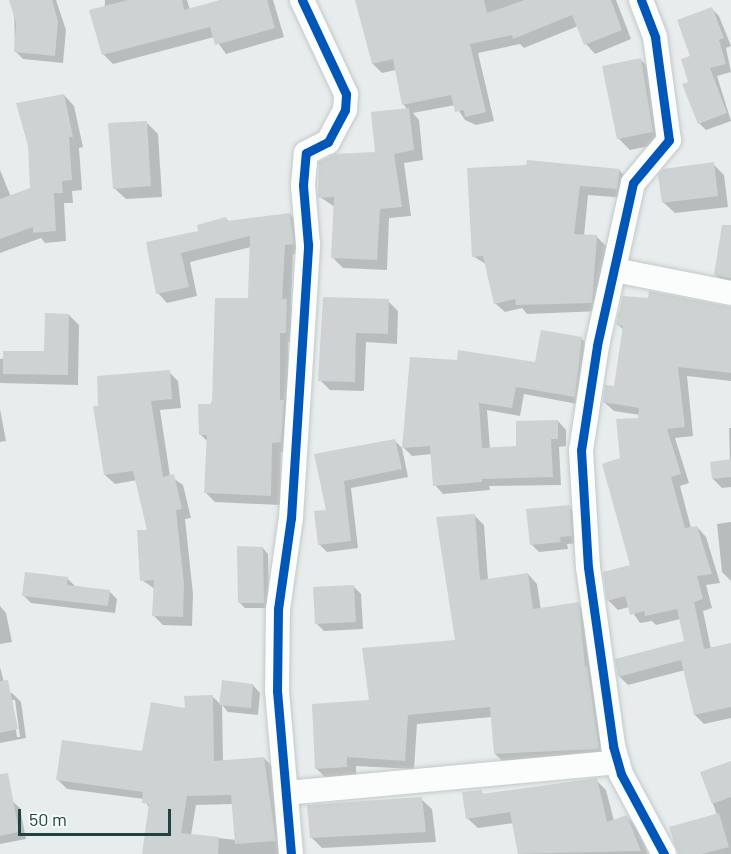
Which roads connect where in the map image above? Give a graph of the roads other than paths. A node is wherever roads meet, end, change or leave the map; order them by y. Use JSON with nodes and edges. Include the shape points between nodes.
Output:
{"nodes":[{"id":1,"x":302,"y":0,"type":"edge"},
{"id":2,"x":641,"y":0,"type":"edge"},
{"id":3,"x":615,"y":270,"type":"junction"},
{"id":4,"x":731,"y":293,"type":"edge"},
{"id":5,"x":618,"y":762,"type":"junction"},
{"id":6,"x":286,"y":793,"type":"junction"},
{"id":7,"x":291,"y":854,"type":"edge"},
{"id":8,"x":664,"y":854,"type":"edge"}],
"edges":[{"from":1,"to":6,"type":"street","via":[[319,43],[341,79],[345,110],[328,142],[306,153],[303,186],[308,245],[291,518],[278,609],[277,691]]},
{"from":2,"to":3,"type":"street","via":[[655,37],[669,140],[633,183]]},
{"from":3,"to":4,"type":"street"},
{"from":3,"to":5,"type":"street","via":[[597,346],[581,450],[588,567]]},
{"from":5,"to":6,"type":"street"},
{"from":5,"to":8,"type":"street"},
{"from":6,"to":7,"type":"street"}]}
